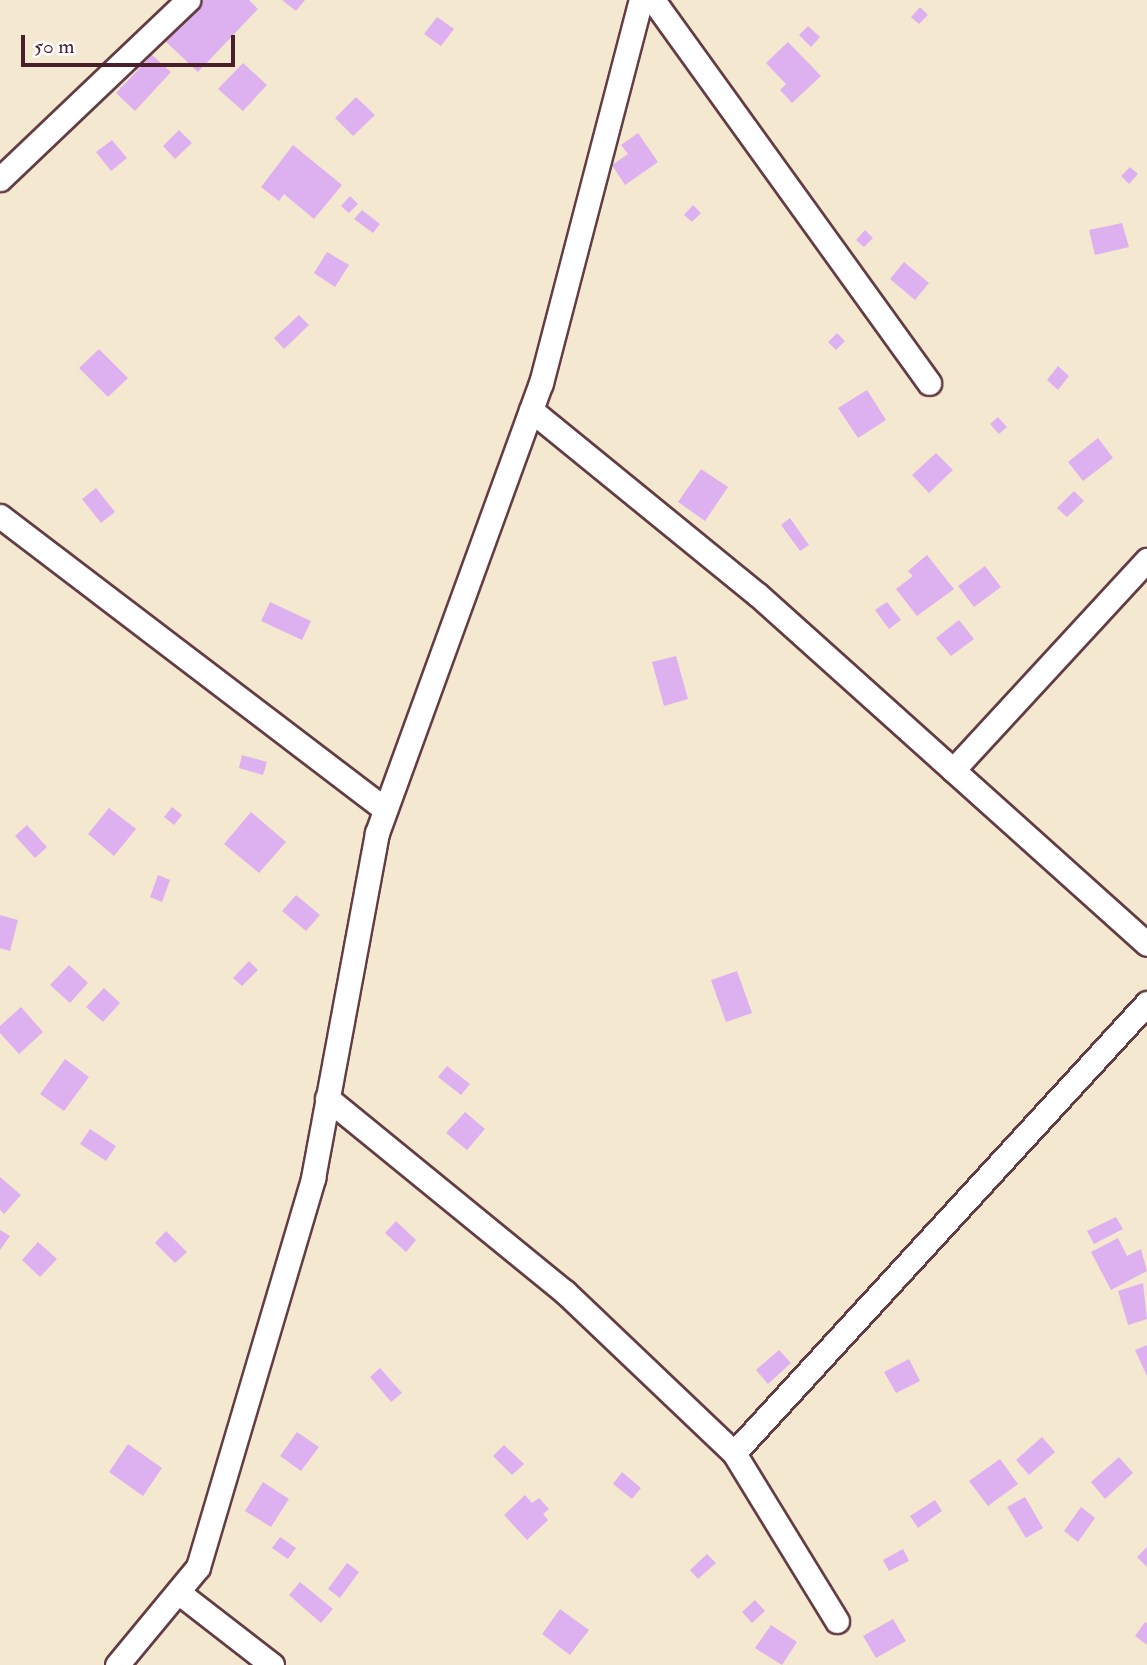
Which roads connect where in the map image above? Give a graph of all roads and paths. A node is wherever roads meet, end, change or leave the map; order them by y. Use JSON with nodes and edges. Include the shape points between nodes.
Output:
{"nodes":[{"id":1,"x":188,"y":0,"type":"edge"},
{"id":2,"x":641,"y":0,"type":"edge"},
{"id":3,"x":653,"y":0,"type":"edge"},
{"id":4,"x":0,"y":179,"type":"edge"},
{"id":5,"x":929,"y":383,"type":"dead end"},
{"id":6,"x":531,"y":410,"type":"junction"},
{"id":7,"x":0,"y":516,"type":"edge"},
{"id":8,"x":1147,"y":559,"type":"edge"},
{"id":9,"x":953,"y":770,"type":"junction"},
{"id":10,"x":385,"y":809,"type":"junction"},
{"id":11,"x":1147,"y":944,"type":"edge"},
{"id":12,"x":1147,"y":1003,"type":"edge"},
{"id":13,"x":327,"y":1098,"type":"junction"},
{"id":14,"x":734,"y":1453,"type":"junction"},
{"id":15,"x":178,"y":1592,"type":"junction"},
{"id":16,"x":837,"y":1621,"type":"dead end"},
{"id":17,"x":117,"y":1665,"type":"edge"},
{"id":18,"x":272,"y":1665,"type":"edge"}],
"edges":[{"from":1,"to":4,"type":"street"},
{"from":2,"to":6,"type":"street"},
{"from":3,"to":5,"type":"street"},
{"from":6,"to":9,"type":"street","via":[[757,594]]},
{"from":6,"to":10,"type":"street"},
{"from":7,"to":10,"type":"street"},
{"from":8,"to":9,"type":"street"},
{"from":9,"to":11,"type":"street"},
{"from":10,"to":13,"type":"street"},
{"from":12,"to":14,"type":"street"},
{"from":13,"to":14,"type":"street","via":[[565,1292]]},
{"from":13,"to":15,"type":"street","via":[[313,1178],[198,1567]]},
{"from":14,"to":16,"type":"street"},
{"from":15,"to":17,"type":"street"},
{"from":15,"to":18,"type":"street"}]}
